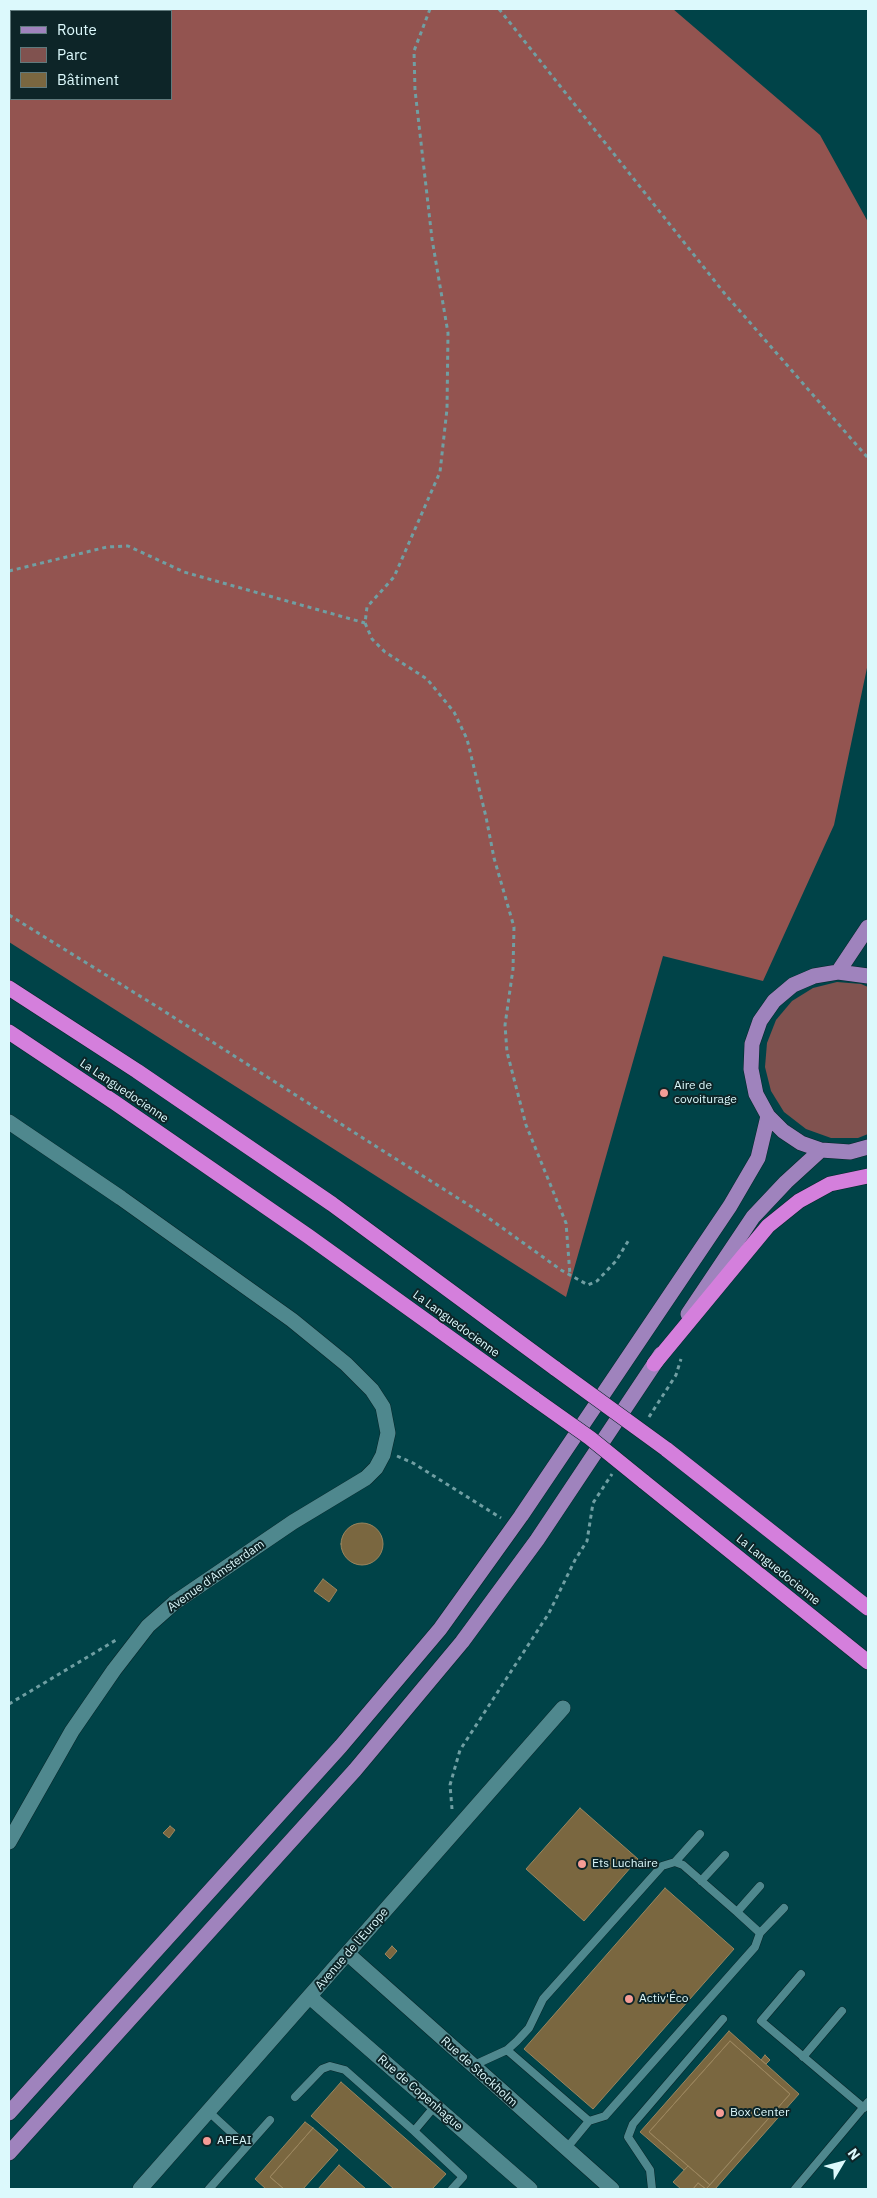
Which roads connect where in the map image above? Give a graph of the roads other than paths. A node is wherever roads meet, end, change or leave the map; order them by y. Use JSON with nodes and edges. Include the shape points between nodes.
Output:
{"nodes":[{"id":1,"x":868,"y":927,"type":"edge"},
{"id":2,"x":838,"y":972,"type":"junction"},
{"id":3,"x":868,"y":976,"type":"edge"},
{"id":4,"x":9,"y":988,"type":"edge"},
{"id":5,"x":9,"y":1032,"type":"edge"},
{"id":6,"x":768,"y":1116,"type":"junction"},
{"id":7,"x":9,"y":1122,"type":"edge"},
{"id":8,"x":868,"y":1148,"type":"edge"},
{"id":9,"x":821,"y":1150,"type":"junction"},
{"id":10,"x":868,"y":1176,"type":"edge"},
{"id":11,"x":654,"y":1364,"type":"junction"},
{"id":12,"x":868,"y":1608,"type":"edge"},
{"id":13,"x":868,"y":1662,"type":"edge"},
{"id":14,"x":563,"y":1708,"type":"dead end"},
{"id":15,"x":700,"y":1834,"type":"dead end"},
{"id":16,"x":9,"y":1842,"type":"edge"},
{"id":17,"x":725,"y":1855,"type":"dead end"},
{"id":18,"x":675,"y":1862,"type":"junction"},
{"id":19,"x":701,"y":1881,"type":"junction"},
{"id":20,"x":760,"y":1886,"type":"dead end"},
{"id":21,"x":784,"y":1908,"type":"dead end"},
{"id":22,"x":737,"y":1912,"type":"junction"},
{"id":23,"x":760,"y":1933,"type":"junction"},
{"id":24,"x":348,"y":1954,"type":"junction"},
{"id":25,"x":801,"y":1974,"type":"dead end"},
{"id":26,"x":310,"y":1997,"type":"junction"},
{"id":27,"x":842,"y":2011,"type":"dead end"},
{"id":28,"x":723,"y":2019,"type":"dead end"},
{"id":29,"x":507,"y":2050,"type":"junction"},
{"id":30,"x":803,"y":2057,"type":"junction"},
{"id":31,"x":472,"y":2066,"type":"junction"},
{"id":32,"x":295,"y":2097,"type":"dead end"},
{"id":33,"x":866,"y":2105,"type":"edge"},
{"id":34,"x":435,"y":2106,"type":"junction"},
{"id":35,"x":209,"y":2112,"type":"junction"},
{"id":36,"x":9,"y":2113,"type":"edge"},
{"id":37,"x":270,"y":2120,"type":"dead end"},
{"id":38,"x":588,"y":2121,"type":"junction"},
{"id":39,"x":414,"y":2131,"type":"junction"},
{"id":40,"x":246,"y":2146,"type":"junction"},
{"id":41,"x":566,"y":2149,"type":"junction"},
{"id":42,"x":9,"y":2153,"type":"edge"},
{"id":43,"x":140,"y":2189,"type":"edge"},
{"id":44,"x":209,"y":2189,"type":"edge"},
{"id":45,"x":452,"y":2189,"type":"edge"},
{"id":46,"x":530,"y":2189,"type":"edge"},
{"id":47,"x":612,"y":2189,"type":"edge"},
{"id":48,"x":652,"y":2189,"type":"edge"},
{"id":49,"x":795,"y":2189,"type":"edge"}],
"edges":[{"from":1,"to":2,"type":"main road"},
{"from":2,"to":3,"type":"main road"},
{"from":2,"to":6,"type":"main road","via":[[814,976],[792,986],[774,1001],[760,1021],[752,1044],[751,1069],[756,1094]]},
{"from":4,"to":12,"type":"highway","name":"La Languedocienne","bridge":true,"via":[[332,1204],[666,1449]]},
{"from":5,"to":13,"type":"highway","name":"La Languedocienne","bridge":true,"via":[[308,1236],[590,1438]]},
{"from":6,"to":9,"type":"main road","via":[[783,1132]]},
{"from":6,"to":36,"type":"main road","via":[[758,1158],[730,1206],[514,1526],[440,1629],[341,1746]]},
{"from":7,"to":16,"type":"street","name":"Avenue d'Amsterdam","via":[[292,1320],[346,1364],[372,1390],[383,1407],[388,1433],[376,1468],[366,1478],[293,1522],[174,1603],[148,1626],[72,1731]]},
{"from":8,"to":9,"type":"main road","via":[[850,1152]]},
{"from":9,"to":11,"type":"main road","via":[[754,1218]]},
{"from":10,"to":11,"type":"highway","via":[[830,1184],[799,1201],[768,1226]]},
{"from":11,"to":42,"type":"main road","via":[[537,1540],[462,1642],[355,1770]]},
{"from":14,"to":24,"type":"street","name":"Avenue de l'Europe"},
{"from":15,"to":18,"type":"lane"},
{"from":17,"to":19,"type":"lane"},
{"from":18,"to":19,"type":"lane"},
{"from":18,"to":29,"type":"lane","via":[[662,1866],[640,1890],[543,1999],[529,2028]]},
{"from":19,"to":22,"type":"lane"},
{"from":20,"to":22,"type":"lane"},
{"from":21,"to":23,"type":"lane"},
{"from":22,"to":23,"type":"lane"},
{"from":23,"to":38,"type":"lane","via":[[755,1948],[605,2116]]},
{"from":24,"to":26,"type":"street","name":"Avenue de l'Europe"},
{"from":24,"to":31,"type":"street","name":"Rue de Stockholm"},
{"from":25,"to":30,"type":"lane","via":[[761,2021]]},
{"from":26,"to":34,"type":"street","name":"Rue de Copenhague"},
{"from":26,"to":35,"type":"street","name":"Avenue de l'Europe"},
{"from":27,"to":30,"type":"lane"},
{"from":28,"to":48,"type":"lane","via":[[633,2124],[628,2137],[650,2170]]},
{"from":29,"to":31,"type":"lane"},
{"from":29,"to":38,"type":"lane"},
{"from":30,"to":33,"type":"lane"},
{"from":31,"to":41,"type":"street","name":"Rue de Stockholm"},
{"from":32,"to":39,"type":"lane","via":[[322,2069],[330,2066],[345,2070]]},
{"from":33,"to":49,"type":"lane"},
{"from":34,"to":39,"type":"lane"},
{"from":34,"to":46,"type":"street","name":"Rue de Copenhague"},
{"from":35,"to":40,"type":"lane"},
{"from":35,"to":43,"type":"street","name":"Avenue de l'Europe"},
{"from":37,"to":40,"type":"lane"},
{"from":38,"to":41,"type":"lane"},
{"from":39,"to":45,"type":"lane","via":[[463,2177]]},
{"from":40,"to":44,"type":"lane"},
{"from":41,"to":47,"type":"street","name":"Rue de Stockholm"}]}
